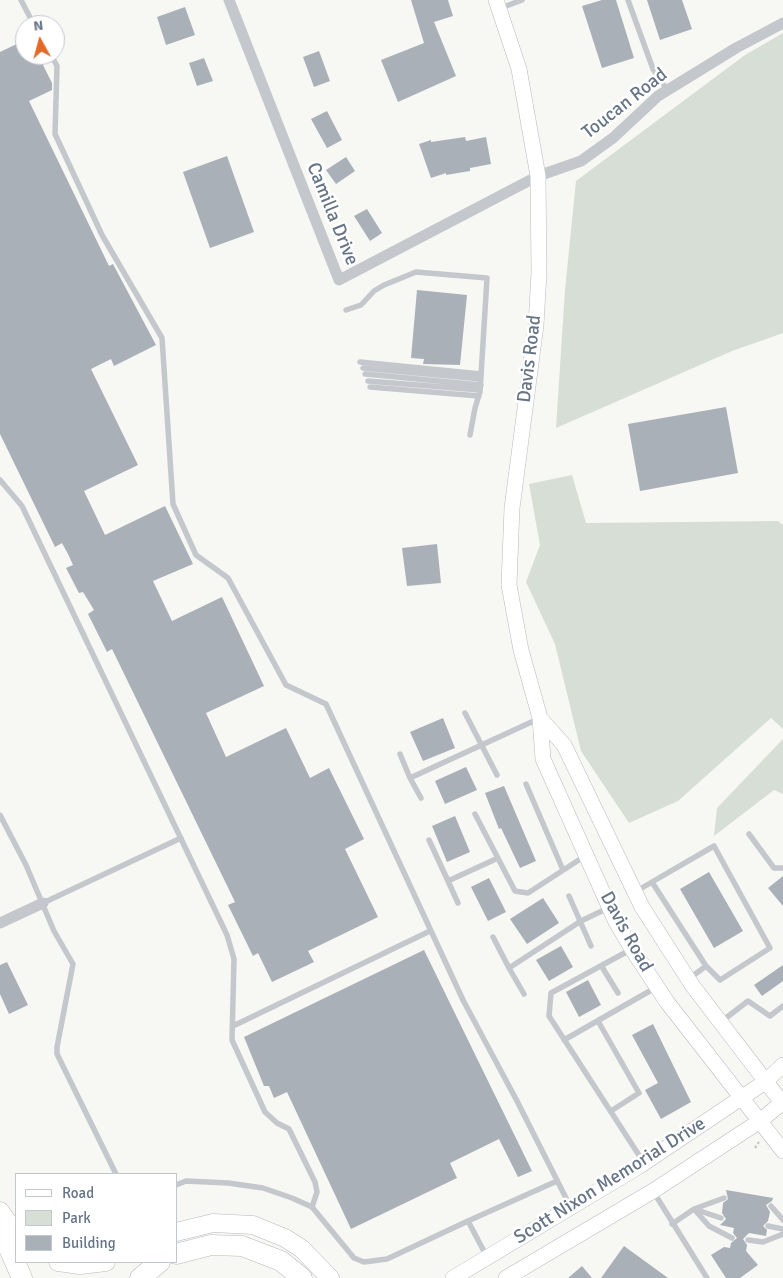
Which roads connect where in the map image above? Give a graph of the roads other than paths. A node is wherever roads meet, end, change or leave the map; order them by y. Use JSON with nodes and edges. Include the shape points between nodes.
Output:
{"nodes":[{"id":1,"x":20,"y":0,"type":"edge"},
{"id":2,"x":522,"y":0,"type":"edge"},
{"id":3,"x":628,"y":0,"type":"edge"},
{"id":4,"x":230,"y":5,"type":"edge"},
{"id":5,"x":498,"y":5,"type":"edge"},
{"id":6,"x":28,"y":15,"type":"edge"},
{"id":7,"x":783,"y":23,"type":"edge"},
{"id":8,"x":56,"y":65,"type":"edge"},
{"id":9,"x":668,"y":90,"type":"junction"},
{"id":10,"x":538,"y":176,"type":"junction"},
{"id":11,"x":346,"y":310,"type":"dead end"},
{"id":12,"x":360,"y":362,"type":"dead end"},
{"id":13,"x":364,"y":371,"type":"dead end"},
{"id":14,"x":369,"y":384,"type":"dead end"},
{"id":15,"x":480,"y":385,"type":"junction"},
{"id":16,"x":470,"y":435,"type":"dead end"},
{"id":17,"x":0,"y":480,"type":"edge"},
{"id":18,"x":465,"y":713,"type":"dead end"},
{"id":19,"x":540,"y":718,"type":"junction"},
{"id":20,"x":481,"y":746,"type":"junction"},
{"id":21,"x":400,"y":754,"type":"dead end"},
{"id":22,"x":497,"y":775,"type":"dead end"},
{"id":23,"x":410,"y":778,"type":"junction"},
{"id":24,"x":526,"y":784,"type":"dead end"},
{"id":25,"x":421,"y":798,"type":"dead end"},
{"id":26,"x":475,"y":814,"type":"dead end"},
{"id":27,"x":0,"y":815,"type":"edge"},
{"id":28,"x":749,"y":834,"type":"dead end"},
{"id":29,"x":181,"y":838,"type":"junction"},
{"id":30,"x":429,"y":840,"type":"dead end"},
{"id":31,"x":587,"y":855,"type":"junction"},
{"id":32,"x":498,"y":858,"type":"junction"},
{"id":33,"x":783,"y":868,"type":"edge"},
{"id":34,"x":563,"y":870,"type":"junction"},
{"id":35,"x":448,"y":881,"type":"junction"},
{"id":36,"x":652,"y":882,"type":"junction"},
{"id":37,"x":635,"y":892,"type":"junction"},
{"id":38,"x":569,"y":896,"type":"dead end"},
{"id":39,"x":44,"y":903,"type":"junction"},
{"id":40,"x":458,"y":903,"type":"dead end"},
{"id":41,"x":610,"y":908,"type":"junction"},
{"id":42,"x":581,"y":920,"type":"junction"},
{"id":43,"x":0,"y":922,"type":"edge"},
{"id":44,"x":430,"y":931,"type":"junction"},
{"id":45,"x":492,"y":937,"type":"dead end"},
{"id":46,"x":591,"y":946,"type":"dead end"},
{"id":47,"x":632,"y":948,"type":"junction"},
{"id":48,"x":706,"y":966,"type":"junction"},
{"id":49,"x":602,"y":967,"type":"junction"},
{"id":50,"x":509,"y":968,"type":"junction"},
{"id":51,"x":688,"y":979,"type":"junction"},
{"id":52,"x":657,"y":986,"type":"junction"},
{"id":53,"x":618,"y":993,"type":"dead end"},
{"id":54,"x":524,"y":994,"type":"dead end"},
{"id":55,"x":783,"y":1006,"type":"edge"},
{"id":56,"x":598,"y":1021,"type":"junction"},
{"id":57,"x":720,"y":1022,"type":"junction"},
{"id":58,"x":233,"y":1026,"type":"junction"},
{"id":59,"x":564,"y":1040,"type":"junction"},
{"id":60,"x":783,"y":1065,"type":"edge"},
{"id":61,"x":765,"y":1082,"type":"junction"},
{"id":62,"x":740,"y":1099,"type":"junction"},
{"id":63,"x":783,"y":1103,"type":"edge"},
{"id":64,"x":611,"y":1112,"type":"junction"},
{"id":65,"x":760,"y":1121,"type":"junction"},
{"id":66,"x":783,"y":1151,"type":"edge"},
{"id":67,"x":644,"y":1163,"type":"junction"},
{"id":68,"x":116,"y":1173,"type":"edge"},
{"id":69,"x":557,"y":1181,"type":"junction"},
{"id":70,"x":178,"y":1184,"type":"edge"},
{"id":71,"x":653,"y":1191,"type":"junction"},
{"id":72,"x":724,"y":1198,"type":"dead end"},
{"id":73,"x":771,"y":1206,"type":"dead end"},
{"id":74,"x":312,"y":1207,"type":"junction"},
{"id":75,"x":570,"y":1207,"type":"junction"},
{"id":76,"x":694,"y":1209,"type":"junction"},
{"id":77,"x":0,"y":1210,"type":"edge"},
{"id":78,"x":721,"y":1218,"type":"dead end"},
{"id":79,"x":783,"y":1220,"type":"edge"},
{"id":80,"x":468,"y":1221,"type":"junction"},
{"id":81,"x":672,"y":1224,"type":"junction"},
{"id":82,"x":768,"y":1226,"type":"dead end"},
{"id":83,"x":0,"y":1228,"type":"edge"},
{"id":84,"x":783,"y":1228,"type":"edge"},
{"id":85,"x":15,"y":1232,"type":"edge"},
{"id":86,"x":178,"y":1232,"type":"edge"},
{"id":87,"x":783,"y":1234,"type":"edge"},
{"id":88,"x":732,"y":1238,"type":"dead end"},
{"id":89,"x":748,"y":1240,"type":"dead end"},
{"id":90,"x":178,"y":1254,"type":"edge"},
{"id":91,"x":487,"y":1257,"type":"junction"},
{"id":92,"x":15,"y":1262,"type":"edge"},
{"id":93,"x":15,"y":1263,"type":"edge"},
{"id":94,"x":65,"y":1263,"type":"edge"},
{"id":95,"x":97,"y":1263,"type":"edge"},
{"id":96,"x":159,"y":1263,"type":"edge"},
{"id":97,"x":22,"y":1278,"type":"edge"},
{"id":98,"x":140,"y":1278,"type":"edge"},
{"id":99,"x":302,"y":1278,"type":"edge"},
{"id":100,"x":330,"y":1278,"type":"edge"},
{"id":101,"x":453,"y":1278,"type":"edge"},
{"id":102,"x":506,"y":1278,"type":"edge"},
{"id":103,"x":706,"y":1278,"type":"edge"}],
"edges":[{"from":1,"to":6,"type":"lane"},
{"from":2,"to":5,"type":"lane"},
{"from":3,"to":9,"type":"lane","via":[[653,69]]},
{"from":4,"to":10,"type":"street","name":"Camilla Drive","via":[[339,280]]},
{"from":5,"to":10,"type":"main road","name":"Davis Road","via":[[519,69]]},
{"from":7,"to":9,"type":"street","name":"Toucan Road"},
{"from":8,"to":44,"type":"lane","via":[[54,134],[102,235],[162,338],[173,504],[196,555],[228,578],[286,685],[326,704]]},
{"from":9,"to":10,"type":"street","name":"Toucan Road","via":[[581,161]]},
{"from":10,"to":19,"type":"main road","name":"Davis Road","via":[[536,324],[513,499],[509,585],[521,650]]},
{"from":11,"to":15,"type":"lane","via":[[362,305],[384,285],[416,272],[487,278]]},
{"from":12,"to":15,"type":"lane"},
{"from":13,"to":15,"type":"lane"},
{"from":14,"to":15,"type":"lane"},
{"from":15,"to":16,"type":"lane"},
{"from":17,"to":29,"type":"lane","via":[[22,506]]},
{"from":18,"to":20,"type":"lane"},
{"from":19,"to":20,"type":"lane"},
{"from":19,"to":31,"type":"main road","name":"Davis Road","via":[[543,759]]},
{"from":19,"to":37,"type":"main road","name":"Davis Road","via":[[564,745]]},
{"from":20,"to":22,"type":"lane"},
{"from":20,"to":23,"type":"lane"},
{"from":21,"to":23,"type":"lane"},
{"from":23,"to":25,"type":"lane"},
{"from":24,"to":34,"type":"lane"},
{"from":26,"to":32,"type":"lane"},
{"from":27,"to":39,"type":"lane"},
{"from":28,"to":33,"type":"lane","via":[[774,868]]},
{"from":29,"to":39,"type":"lane"},
{"from":29,"to":58,"type":"lane","via":[[227,935],[234,959]]},
{"from":30,"to":35,"type":"lane"},
{"from":31,"to":34,"type":"lane"},
{"from":31,"to":41,"type":"main road","name":"Davis Road"},
{"from":32,"to":34,"type":"lane","via":[[515,891],[528,893]]},
{"from":32,"to":35,"type":"lane"},
{"from":35,"to":40,"type":"lane"},
{"from":36,"to":37,"type":"lane"},
{"from":36,"to":48,"type":"lane"},
{"from":36,"to":48,"type":"lane","via":[[714,846],[770,948],[720,980]]},
{"from":37,"to":51,"type":"main road","name":"Davis Road"},
{"from":38,"to":42,"type":"lane"},
{"from":39,"to":43,"type":"street"},
{"from":39,"to":68,"type":"lane","via":[[54,931],[73,964],[57,1054]]},
{"from":41,"to":42,"type":"lane"},
{"from":41,"to":47,"type":"main road","name":"Davis Road"},
{"from":42,"to":46,"type":"lane"},
{"from":42,"to":50,"type":"lane"},
{"from":44,"to":58,"type":"lane"},
{"from":44,"to":69,"type":"lane"},
{"from":45,"to":50,"type":"lane"},
{"from":47,"to":49,"type":"lane"},
{"from":47,"to":52,"type":"main road","name":"Davis Road"},
{"from":48,"to":51,"type":"lane"},
{"from":49,"to":53,"type":"lane"},
{"from":49,"to":59,"type":"lane","via":[[551,993],[549,1016]]},
{"from":50,"to":54,"type":"lane"},
{"from":51,"to":57,"type":"main road","name":"Davis Road"},
{"from":52,"to":56,"type":"lane"},
{"from":52,"to":62,"type":"main road","name":"Davis Road"},
{"from":55,"to":57,"type":"lane","via":[[770,1016],[748,1001]]},
{"from":56,"to":59,"type":"lane"},
{"from":56,"to":64,"type":"lane","via":[[639,1093]]},
{"from":57,"to":61,"type":"main road","name":"Davis Road"},
{"from":58,"to":74,"type":"lane","via":[[232,1040],[265,1112],[289,1129],[315,1182],[317,1192]]},
{"from":59,"to":64,"type":"lane"},
{"from":60,"to":61,"type":"main road","name":"Scott Nixon Memorial Drive"},
{"from":61,"to":62,"type":"main road","name":"Scott Nixon Memorial Drive"},
{"from":61,"to":63,"type":"main road","name":"Davis Road"},
{"from":62,"to":65,"type":"main road","name":"Davis Road"},
{"from":62,"to":67,"type":"main road","name":"Scott Nixon Memorial Drive"},
{"from":63,"to":65,"type":"main road","name":"Scott Nixon Memorial Drive"},
{"from":64,"to":67,"type":"lane"},
{"from":65,"to":66,"type":"main road","name":"Davis Road"},
{"from":65,"to":71,"type":"main road","name":"Scott Nixon Memorial Drive"},
{"from":67,"to":75,"type":"main road","name":"Scott Nixon Memorial Drive"},
{"from":69,"to":75,"type":"lane"},
{"from":69,"to":80,"type":"lane"},
{"from":70,"to":74,"type":"lane","via":[[186,1181],[210,1182],[263,1188]]},
{"from":71,"to":81,"type":"lane"},
{"from":71,"to":102,"type":"main road","name":"Scott Nixon Memorial Drive"},
{"from":72,"to":76,"type":"lane"},
{"from":73,"to":79,"type":"lane"},
{"from":74,"to":80,"type":"lane","via":[[354,1258],[364,1262],[387,1260]]},
{"from":75,"to":91,"type":"main road","name":"Scott Nixon Memorial Drive"},
{"from":76,"to":78,"type":"lane"},
{"from":76,"to":81,"type":"lane"},
{"from":76,"to":88,"type":"lane","via":[[709,1226]]},
{"from":77,"to":85,"type":"main road"},
{"from":80,"to":91,"type":"lane"},
{"from":81,"to":103,"type":"lane"},
{"from":82,"to":84,"type":"lane"},
{"from":83,"to":92,"type":"highway"},
{"from":86,"to":100,"type":"main road","via":[[213,1223],[253,1225],[302,1249]]},
{"from":87,"to":89,"type":"lane","via":[[764,1242]]},
{"from":90,"to":99,"type":"highway","via":[[211,1246],[242,1246],[282,1261]]},
{"from":91,"to":101,"type":"main road","name":"Scott Nixon Memorial Drive"},
{"from":93,"to":97,"type":"highway"},
{"from":94,"to":95,"type":"main road"},
{"from":96,"to":98,"type":"highway"}]}
